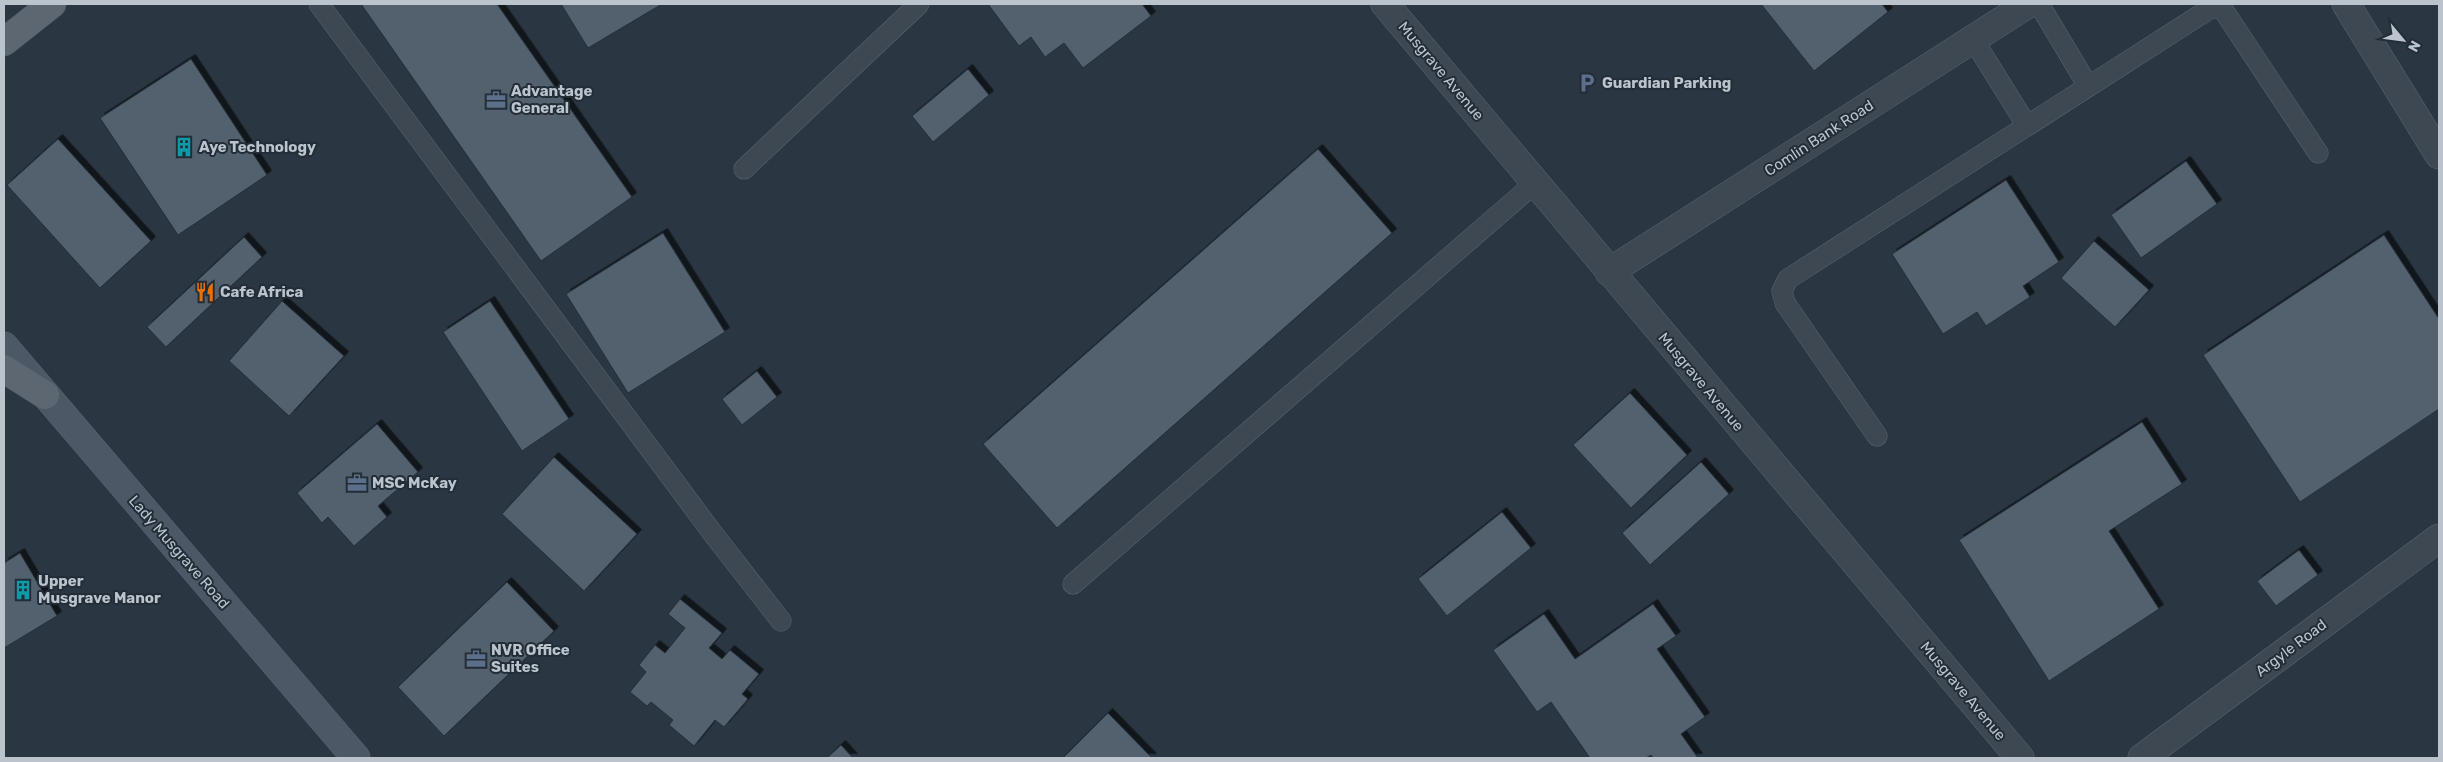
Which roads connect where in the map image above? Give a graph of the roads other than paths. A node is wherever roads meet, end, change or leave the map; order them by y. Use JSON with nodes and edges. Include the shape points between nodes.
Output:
{"nodes":[{"id":1,"x":52,"y":4,"type":"edge"},
{"id":2,"x":319,"y":4,"type":"edge"},
{"id":3,"x":919,"y":4,"type":"edge"},
{"id":4,"x":1385,"y":4,"type":"edge"},
{"id":5,"x":2028,"y":4,"type":"edge"},
{"id":6,"x":2039,"y":4,"type":"edge"},
{"id":7,"x":2346,"y":4,"type":"edge"},
{"id":8,"x":29,"y":22,"type":"junction"},
{"id":9,"x":1973,"y":39,"type":"junction"},
{"id":10,"x":4,"y":42,"type":"edge"},
{"id":11,"x":4,"y":51,"type":"edge"},
{"id":12,"x":2088,"y":86,"type":"junction"},
{"id":13,"x":2027,"y":126,"type":"junction"},
{"id":14,"x":2318,"y":153,"type":"dead end"},
{"id":15,"x":2439,"y":155,"type":"edge"},
{"id":16,"x":744,"y":169,"type":"dead end"},
{"id":17,"x":1534,"y":183,"type":"junction"},
{"id":18,"x":1609,"y":272,"type":"junction"},
{"id":19,"x":4,"y":346,"type":"edge"},
{"id":20,"x":4,"y":369,"type":"edge"},
{"id":21,"x":45,"y":396,"type":"junction"},
{"id":22,"x":1877,"y":436,"type":"dead end"},
{"id":23,"x":2439,"y":538,"type":"edge"},
{"id":24,"x":1073,"y":584,"type":"dead end"},
{"id":25,"x":781,"y":621,"type":"dead end"},
{"id":26,"x":356,"y":758,"type":"edge"},
{"id":27,"x":2020,"y":758,"type":"edge"},
{"id":28,"x":2142,"y":758,"type":"edge"}],
"edges":[{"from":1,"to":8,"type":"main road"},
{"from":2,"to":25,"type":"lane"},
{"from":3,"to":16,"type":"lane"},
{"from":4,"to":17,"type":"street","name":"Musgrave Avenue"},
{"from":5,"to":9,"type":"street","name":"Comlin Bank Road"},
{"from":6,"to":12,"type":"lane"},
{"from":7,"to":15,"type":"street"},
{"from":8,"to":10,"type":"main road"},
{"from":8,"to":11,"type":"main road"},
{"from":9,"to":13,"type":"lane"},
{"from":9,"to":18,"type":"street","name":"Comlin Bank Road"},
{"from":12,"to":13,"type":"lane"},
{"from":12,"to":14,"type":"lane","via":[[2211,8],[2222,8]]},
{"from":13,"to":22,"type":"lane","via":[[1788,279],[1782,291],[1785,303]]},
{"from":17,"to":18,"type":"street","name":"Musgrave Avenue"},
{"from":17,"to":24,"type":"lane"},
{"from":18,"to":27,"type":"street","name":"Musgrave Avenue"},
{"from":19,"to":21,"type":"main road","name":"Lady Musgrave Road"},
{"from":20,"to":21,"type":"main road"},
{"from":21,"to":26,"type":"main road","name":"Lady Musgrave Road"},
{"from":23,"to":28,"type":"street","name":"Argyle Road"}]}
